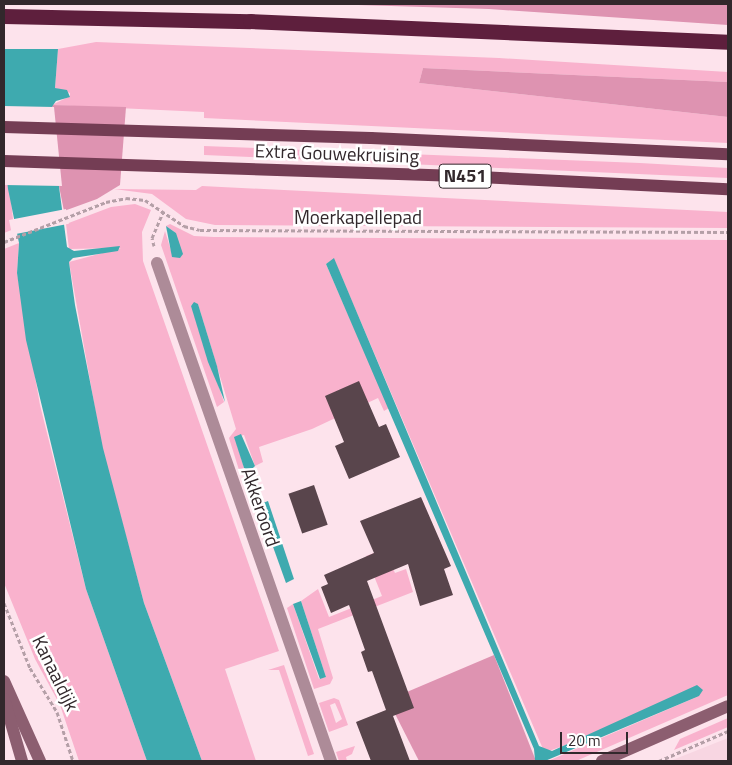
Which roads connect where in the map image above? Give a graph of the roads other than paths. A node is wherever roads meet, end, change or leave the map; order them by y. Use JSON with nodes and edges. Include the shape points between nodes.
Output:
{"nodes":[{"id":1,"x":4,"y":16,"type":"edge"},
{"id":2,"x":728,"y":42,"type":"edge"},
{"id":3,"x":4,"y":126,"type":"edge"},
{"id":4,"x":728,"y":154,"type":"edge"},
{"id":5,"x":4,"y":161,"type":"edge"},
{"id":6,"x":728,"y":189,"type":"edge"},
{"id":7,"x":156,"y":264,"type":"road end"},
{"id":8,"x":4,"y":681,"type":"edge"},
{"id":9,"x":4,"y":699,"type":"edge"},
{"id":10,"x":728,"y":706,"type":"edge"},
{"id":11,"x":22,"y":761,"type":"edge"},
{"id":12,"x":40,"y":761,"type":"edge"},
{"id":13,"x":331,"y":761,"type":"edge"},
{"id":14,"x":602,"y":761,"type":"edge"}],
"edges":[{"from":1,"to":2,"type":"highway","via":[[260,21]]},
{"from":3,"to":4,"type":"main road","name":"Extra Gouwekruising","number":"N451"},
{"from":5,"to":6,"type":"main road","name":"Extra Gouwekruising","number":"N451","via":[[202,166]]},
{"from":7,"to":13,"type":"street","name":"Akkeroord"},
{"from":8,"to":12,"type":"main road"},
{"from":9,"to":11,"type":"main road"},
{"from":10,"to":14,"type":"main road"}]}
